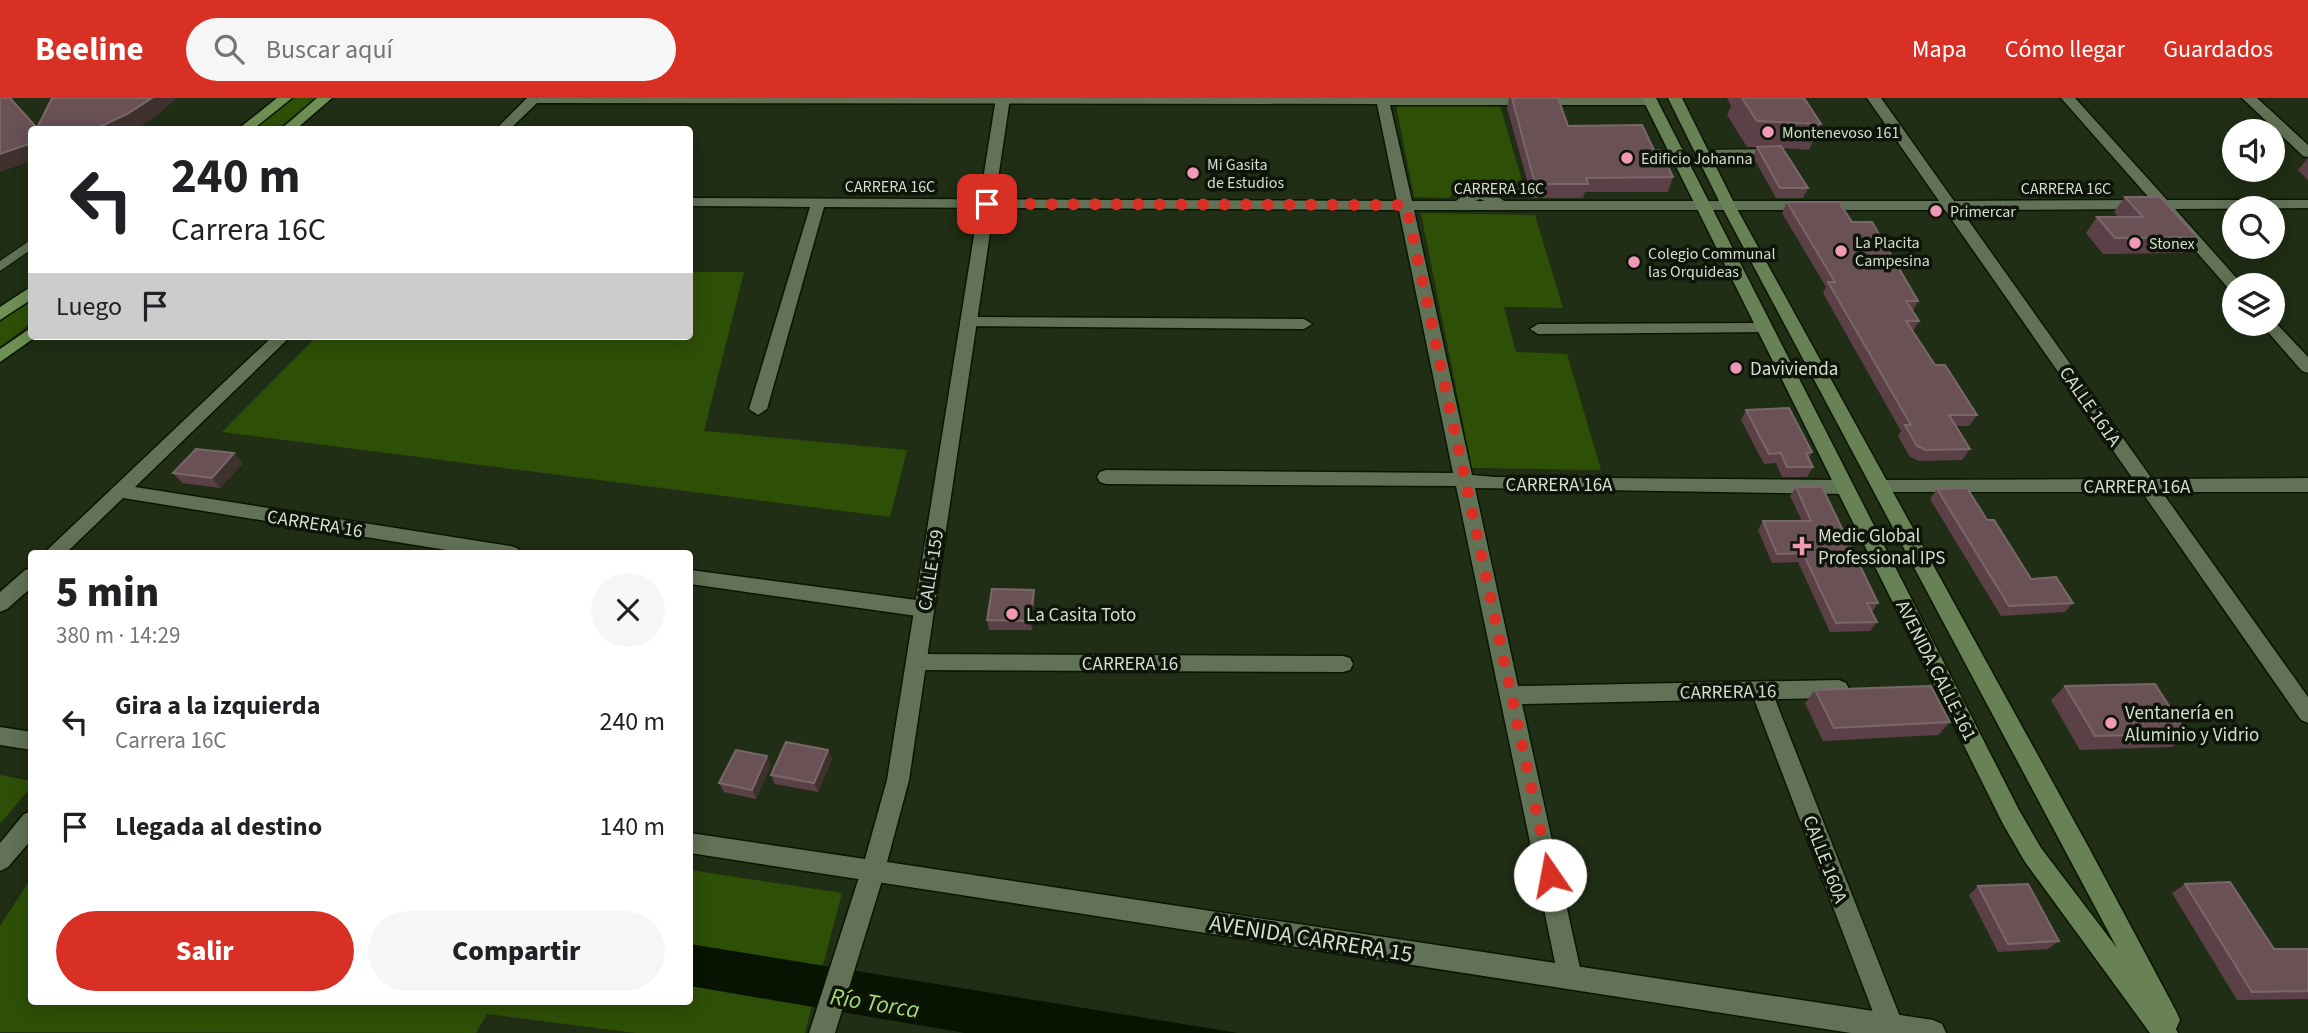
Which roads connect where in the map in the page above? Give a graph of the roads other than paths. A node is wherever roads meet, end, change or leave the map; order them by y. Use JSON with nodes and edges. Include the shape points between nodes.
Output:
{"nodes":[{"id":1,"x":285,"y":98,"type":"edge"},
{"id":2,"x":325,"y":98,"type":"edge"},
{"id":3,"x":534,"y":98,"type":"edge"},
{"id":4,"x":1675,"y":98,"type":"edge"},
{"id":5,"x":1874,"y":98,"type":"edge"},
{"id":6,"x":2068,"y":98,"type":"edge"},
{"id":7,"x":2249,"y":98,"type":"edge"},
{"id":8,"x":1003,"y":99,"type":"edge"},
{"id":9,"x":1650,"y":100,"type":"edge"},
{"id":10,"x":1383,"y":101,"type":"junction"},
{"id":11,"x":248,"y":126,"type":"edge"},
{"id":12,"x":291,"y":126,"type":"edge"},
{"id":13,"x":505,"y":126,"type":"edge"},
{"id":14,"x":1771,"y":152,"type":"edge"},
{"id":15,"x":1702,"y":153,"type":"junction"},
{"id":16,"x":2308,"y":153,"type":"edge"},
{"id":17,"x":693,"y":202,"type":"edge"},
{"id":18,"x":818,"y":203,"type":"junction"},
{"id":19,"x":987,"y":204,"type":"junction"},
{"id":20,"x":2308,"y":204,"type":"edge"},
{"id":21,"x":1406,"y":205,"type":"junction"},
{"id":22,"x":2162,"y":205,"type":"junction"},
{"id":23,"x":1950,"y":206,"type":"junction"},
{"id":24,"x":1702,"y":207,"type":"junction"},
{"id":25,"x":1729,"y":207,"type":"junction"},
{"id":26,"x":28,"y":246,"type":"edge"},
{"id":27,"x":0,"y":267,"type":"edge"},
{"id":28,"x":2223,"y":273,"type":"edge"},
{"id":29,"x":28,"y":294,"type":"edge"},
{"id":30,"x":0,"y":315,"type":"edge"},
{"id":31,"x":968,"y":322,"type":"junction"},
{"id":32,"x":1304,"y":324,"type":"dead end"},
{"id":33,"x":1763,"y":328,"type":"junction"},
{"id":34,"x":1538,"y":329,"type":"dead end"},
{"id":35,"x":28,"y":335,"type":"edge"},
{"id":36,"x":2280,"y":336,"type":"edge"},
{"id":37,"x":279,"y":340,"type":"edge"},
{"id":38,"x":0,"y":357,"type":"edge"},
{"id":39,"x":2308,"y":368,"type":"edge"},
{"id":40,"x":758,"y":409,"type":"dead end"},
{"id":41,"x":1105,"y":477,"type":"dead end"},
{"id":42,"x":1464,"y":480,"type":"junction"},
{"id":43,"x":2308,"y":485,"type":"edge"},
{"id":44,"x":2147,"y":486,"type":"junction"},
{"id":45,"x":1844,"y":487,"type":"junction"},
{"id":46,"x":1881,"y":487,"type":"junction"},
{"id":47,"x":120,"y":491,"type":"junction"},
{"id":48,"x":57,"y":550,"type":"edge"},
{"id":49,"x":491,"y":550,"type":"edge"},
{"id":50,"x":693,"y":577,"type":"edge"},
{"id":51,"x":28,"y":579,"type":"edge"},
{"id":52,"x":0,"y":604,"type":"edge"},
{"id":53,"x":924,"y":610,"type":"junction"},
{"id":54,"x":916,"y":662,"type":"junction"},
{"id":55,"x":1343,"y":664,"type":"dead end"},
{"id":56,"x":1864,"y":689,"type":"edge"},
{"id":57,"x":1760,"y":691,"type":"junction"},
{"id":58,"x":1511,"y":695,"type":"junction"},
{"id":59,"x":2308,"y":715,"type":"edge"},
{"id":60,"x":0,"y":736,"type":"edge"},
{"id":61,"x":28,"y":740,"type":"edge"},
{"id":62,"x":28,"y":826,"type":"edge"},
{"id":63,"x":693,"y":842,"type":"edge"},
{"id":64,"x":0,"y":860,"type":"edge"},
{"id":65,"x":873,"y":871,"type":"junction"},
{"id":66,"x":1570,"y":977,"type":"junction"},
{"id":67,"x":1891,"y":1027,"type":"junction"},
{"id":68,"x":822,"y":1032,"type":"edge"},
{"id":69,"x":1933,"y":1033,"type":"edge"},
{"id":70,"x":2165,"y":1033,"type":"edge"},
{"id":71,"x":2174,"y":1033,"type":"edge"}],
"edges":[{"from":1,"to":11,"type":"main road"},
{"from":2,"to":12,"type":"main road"},
{"from":3,"to":8,"type":"street"},
{"from":3,"to":13,"type":"street"},
{"from":4,"to":15,"type":"main road","name":"AVENIDA CALLE 161"},
{"from":5,"to":23,"type":"street","name":"CALLE 161A"},
{"from":6,"to":22,"type":"street"},
{"from":7,"to":16,"type":"street"},
{"from":8,"to":10,"type":"street"},
{"from":8,"to":19,"type":"street","name":"CALLE 159"},
{"from":9,"to":10,"type":"street"},
{"from":9,"to":24,"type":"main road","name":"AVENIDA CALLE 161"},
{"from":10,"to":21,"type":"street"},
{"from":14,"to":15,"type":"lane"},
{"from":15,"to":25,"type":"main road","name":"AVENIDA CALLE 161"},
{"from":17,"to":18,"type":"street","name":"CARRERA 16C"},
{"from":18,"to":19,"type":"street","name":"CARRERA 16C"},
{"from":18,"to":40,"type":"street"},
{"from":19,"to":21,"type":"street","name":"CARRERA 16C"},
{"from":19,"to":31,"type":"street","name":"CALLE 159"},
{"from":20,"to":22,"type":"street","name":"CARRERA 16C"},
{"from":21,"to":24,"type":"street","name":"CARRERA 16C"},
{"from":21,"to":42,"type":"street"},
{"from":22,"to":23,"type":"street","name":"CARRERA 16C"},
{"from":22,"to":28,"type":"street"},
{"from":23,"to":25,"type":"street","name":"CARRERA 16C"},
{"from":23,"to":44,"type":"street","name":"CALLE 161A"},
{"from":24,"to":25,"type":"street","name":"CARRERA 16C"},
{"from":24,"to":33,"type":"main road","name":"AVENIDA CALLE 161"},
{"from":25,"to":46,"type":"main road","name":"AVENIDA CALLE 161"},
{"from":26,"to":27,"type":"lane"},
{"from":29,"to":30,"type":"main road"},
{"from":31,"to":32,"type":"street"},
{"from":31,"to":53,"type":"street","name":"CALLE 159"},
{"from":33,"to":34,"type":"street"},
{"from":33,"to":45,"type":"main road","name":"AVENIDA CALLE 161"},
{"from":35,"to":38,"type":"main road"},
{"from":36,"to":39,"type":"street"},
{"from":37,"to":47,"type":"street"},
{"from":41,"to":42,"type":"street","name":"CARRERA 16A"},
{"from":42,"to":45,"type":"street","name":"CARRERA 16A"},
{"from":42,"to":58,"type":"street"},
{"from":43,"to":44,"type":"street","name":"CARRERA 16A"},
{"from":44,"to":46,"type":"street","name":"CARRERA 16A"},
{"from":44,"to":59,"type":"street","name":"CALLE 161A"},
{"from":45,"to":70,"type":"main road","name":"AVENIDA CALLE 161","via":[[1936,688],[2032,855]]},
{"from":46,"to":71,"type":"main road","name":"AVENIDA CALLE 161"},
{"from":47,"to":48,"type":"street"},
{"from":47,"to":49,"type":"street","name":"CARRERA 16"},
{"from":50,"to":53,"type":"street"},
{"from":51,"to":52,"type":"street"},
{"from":53,"to":54,"type":"street","name":"CALLE 159"},
{"from":54,"to":55,"type":"street","name":"CARRERA 16"},
{"from":54,"to":65,"type":"street","name":"CALLE 159","via":[[898,780]]},
{"from":56,"to":57,"type":"street","name":"CARRERA 16"},
{"from":57,"to":58,"type":"street","name":"CARRERA 16"},
{"from":57,"to":67,"type":"street","name":"CALLE 160A"},
{"from":58,"to":66,"type":"street"},
{"from":60,"to":61,"type":"street"},
{"from":62,"to":64,"type":"street"},
{"from":63,"to":65,"type":"street","name":"AVENIDA CARRERA 15"},
{"from":65,"to":66,"type":"street","name":"AVENIDA CARRERA 15"},
{"from":65,"to":68,"type":"street","name":"CALLE 159"},
{"from":66,"to":67,"type":"street","name":"AVENIDA CARRERA 15"},
{"from":67,"to":69,"type":"street","name":"AVENIDA CARRERA 15"}]}
